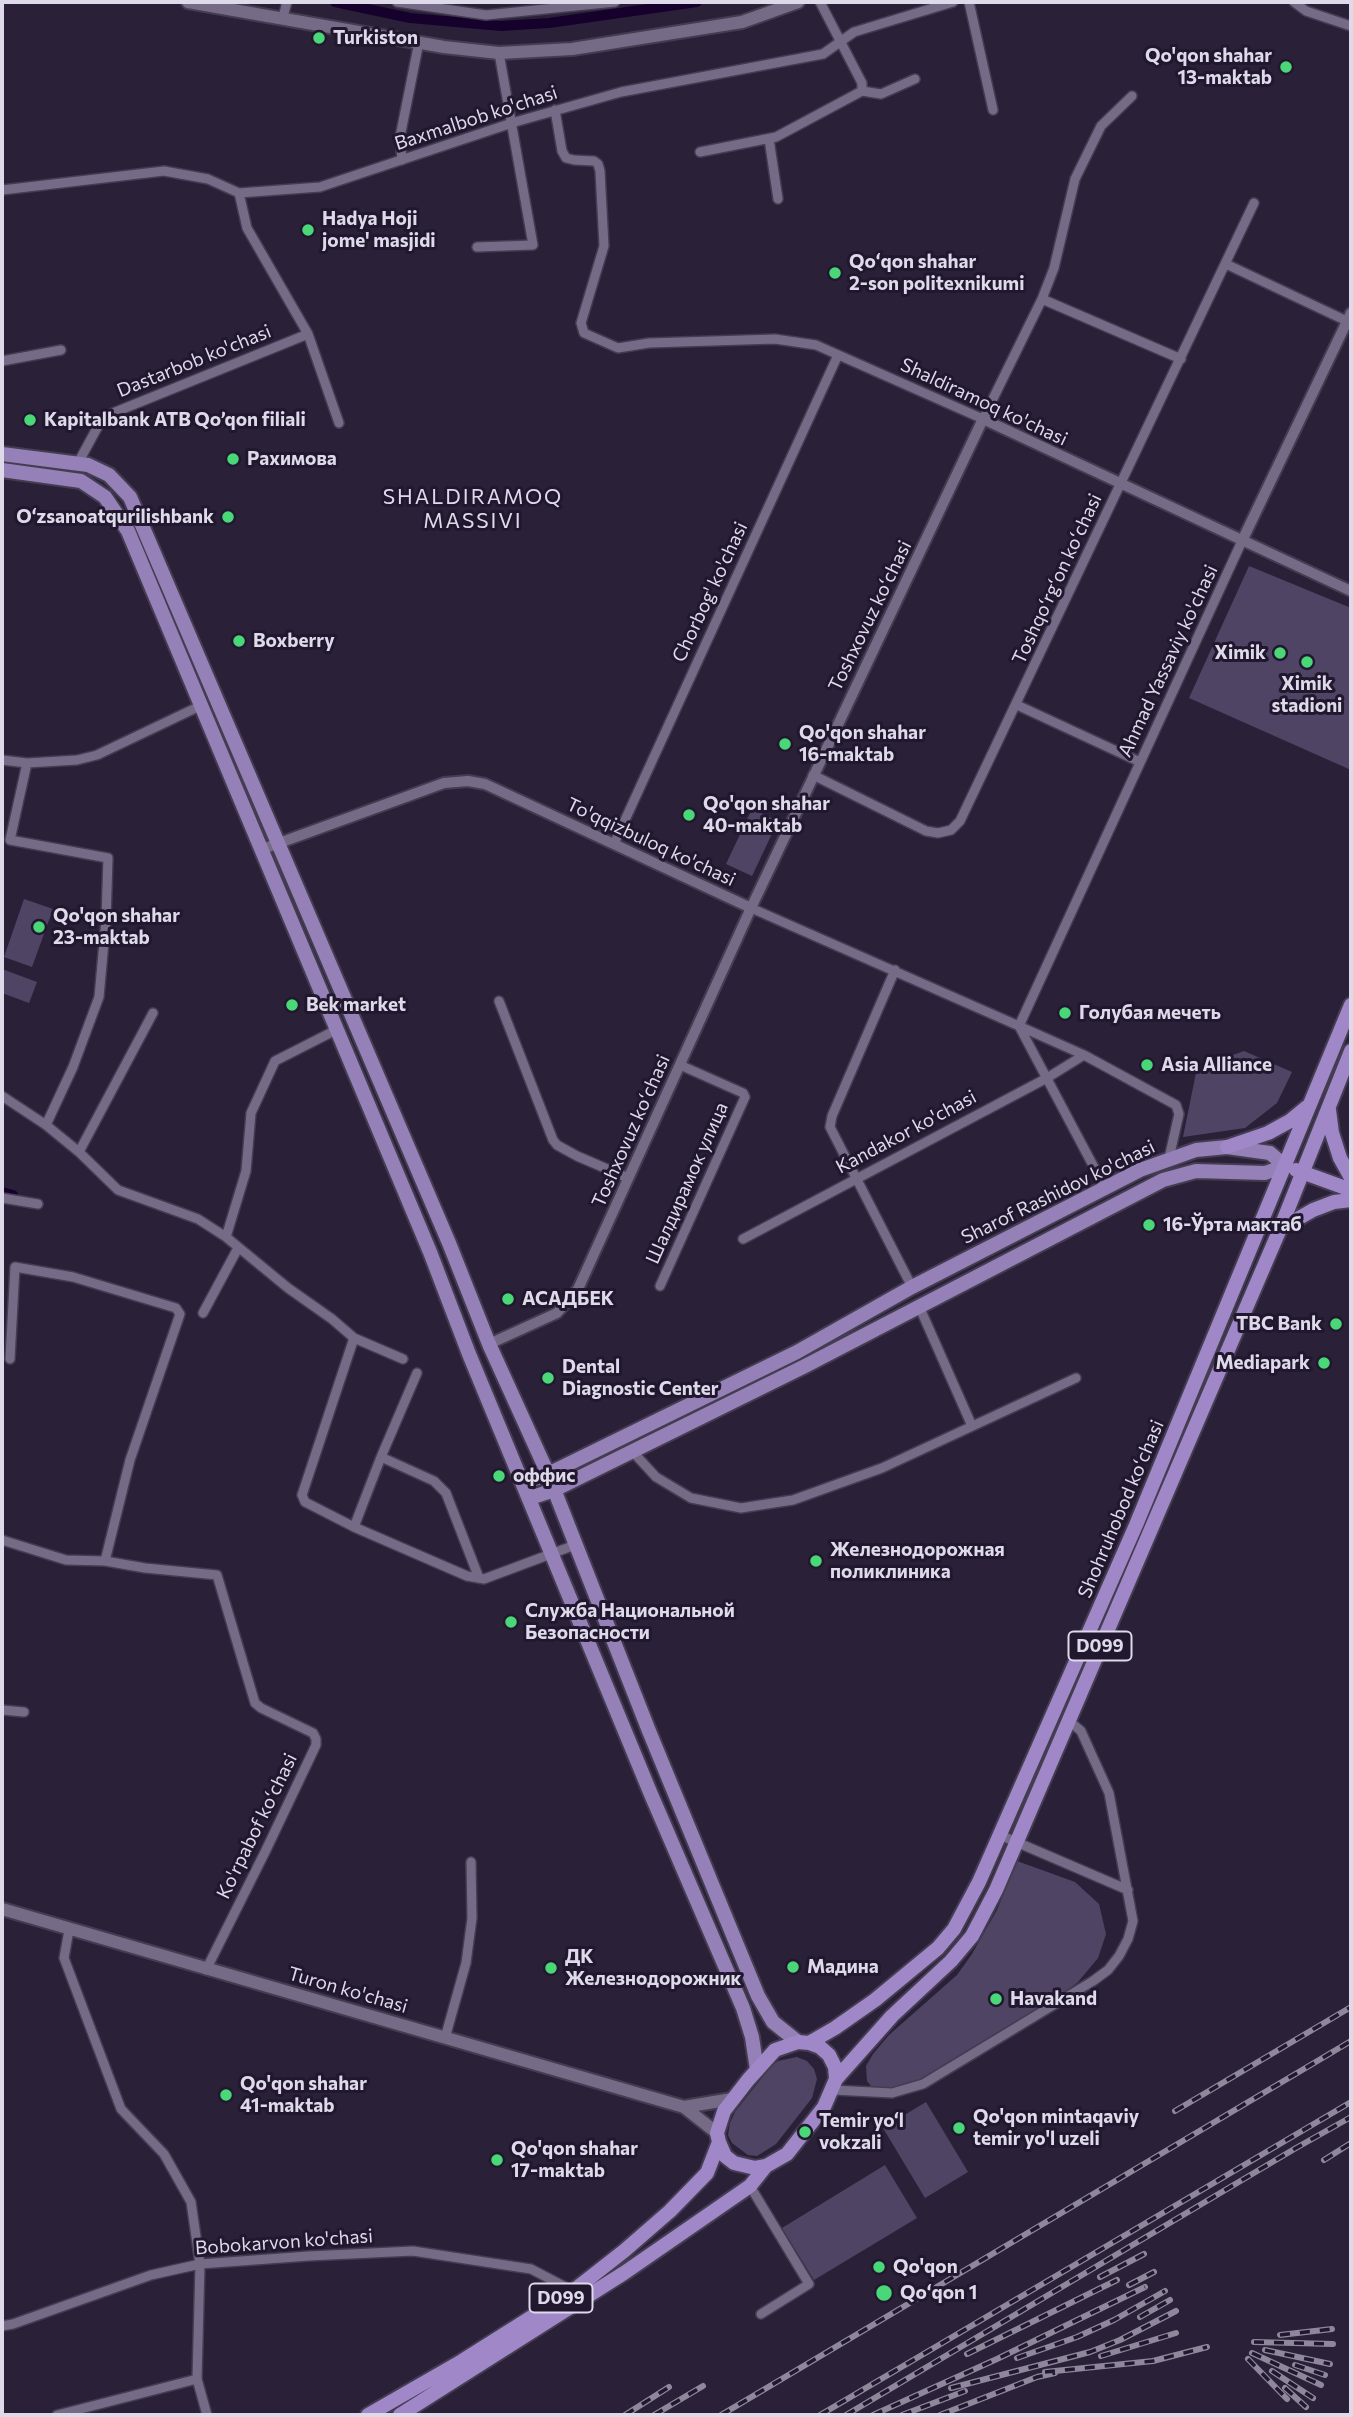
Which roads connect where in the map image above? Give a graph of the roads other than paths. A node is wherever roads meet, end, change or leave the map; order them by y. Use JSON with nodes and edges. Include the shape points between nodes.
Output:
{"nodes":[{"id":1,"x":188,"y":2,"type":"edge"},
{"id":2,"x":287,"y":2,"type":"edge"},
{"id":3,"x":397,"y":2,"type":"edge"},
{"id":4,"x":615,"y":2,"type":"edge"},
{"id":5,"x":798,"y":2,"type":"edge"},
{"id":6,"x":820,"y":2,"type":"edge"},
{"id":7,"x":953,"y":2,"type":"edge"},
{"id":8,"x":969,"y":2,"type":"edge"},
{"id":9,"x":1294,"y":2,"type":"edge"},
{"id":10,"x":565,"y":5,"type":"edge"},
{"id":11,"x":283,"y":17,"type":"junction"},
{"id":12,"x":1351,"y":26,"type":"edge"},
{"id":13,"x":842,"y":41,"type":"junction"},
{"id":14,"x":419,"y":42,"type":"junction"},
{"id":15,"x":499,"y":53,"type":"junction"},
{"id":16,"x":915,"y":79,"type":"dead end"},
{"id":17,"x":862,"y":91,"type":"junction"},
{"id":18,"x":1132,"y":96,"type":"dead end"},
{"id":19,"x":555,"y":110,"type":"junction"},
{"id":20,"x":993,"y":110,"type":"dead end"},
{"id":21,"x":510,"y":123,"type":"junction"},
{"id":22,"x":769,"y":139,"type":"junction"},
{"id":23,"x":700,"y":152,"type":"dead end"},
{"id":24,"x":402,"y":160,"type":"junction"},
{"id":25,"x":2,"y":190,"type":"edge"},
{"id":26,"x":239,"y":193,"type":"junction"},
{"id":27,"x":778,"y":199,"type":"dead end"},
{"id":28,"x":1254,"y":203,"type":"dead end"},
{"id":29,"x":477,"y":247,"type":"dead end"},
{"id":30,"x":1226,"y":264,"type":"junction"},
{"id":31,"x":1042,"y":299,"type":"junction"},
{"id":32,"x":1350,"y":319,"type":"edge"},
{"id":33,"x":308,"y":334,"type":"junction"},
{"id":34,"x":61,"y":350,"type":"dead end"},
{"id":35,"x":838,"y":355,"type":"junction"},
{"id":36,"x":1181,"y":359,"type":"junction"},
{"id":37,"x":2,"y":361,"type":"edge"},
{"id":38,"x":983,"y":419,"type":"junction"},
{"id":39,"x":338,"y":423,"type":"dead end"},
{"id":40,"x":2,"y":454,"type":"edge"},
{"id":41,"x":78,"y":463,"type":"junction"},
{"id":42,"x":2,"y":470,"type":"edge"},
{"id":43,"x":1121,"y":485,"type":"junction"},
{"id":44,"x":1242,"y":541,"type":"junction"},
{"id":45,"x":1351,"y":591,"type":"edge"},
{"id":46,"x":1017,"y":705,"type":"junction"},
{"id":47,"x":200,"y":706,"type":"junction"},
{"id":48,"x":2,"y":760,"type":"edge"},
{"id":49,"x":1140,"y":762,"type":"junction"},
{"id":50,"x":27,"y":763,"type":"junction"},
{"id":51,"x":813,"y":775,"type":"junction"},
{"id":52,"x":277,"y":843,"type":"junction"},
{"id":53,"x":614,"y":844,"type":"junction"},
{"id":54,"x":260,"y":850,"type":"junction"},
{"id":55,"x":751,"y":908,"type":"junction"},
{"id":56,"x":895,"y":970,"type":"junction"},
{"id":57,"x":499,"y":1001,"type":"dead end"},
{"id":58,"x":1351,"y":1005,"type":"edge"},
{"id":59,"x":153,"y":1013,"type":"dead end"},
{"id":60,"x":1019,"y":1026,"type":"junction"},
{"id":61,"x":336,"y":1030,"type":"junction"},
{"id":62,"x":1351,"y":1051,"type":"edge"},
{"id":63,"x":1084,"y":1055,"type":"junction"},
{"id":64,"x":680,"y":1065,"type":"junction"},
{"id":65,"x":1047,"y":1077,"type":"junction"},
{"id":66,"x":2,"y":1096,"type":"edge"},
{"id":67,"x":1308,"y":1106,"type":"junction"},
{"id":68,"x":1329,"y":1106,"type":"junction"},
{"id":69,"x":46,"y":1125,"type":"junction"},
{"id":70,"x":1227,"y":1147,"type":"junction"},
{"id":71,"x":79,"y":1152,"type":"junction"},
{"id":72,"x":1168,"y":1158,"type":"junction"},
{"id":73,"x":1285,"y":1166,"type":"junction"},
{"id":74,"x":1303,"y":1173,"type":"junction"},
{"id":75,"x":855,"y":1177,"type":"junction"},
{"id":76,"x":628,"y":1178,"type":"junction"},
{"id":77,"x":1351,"y":1178,"type":"edge"},
{"id":78,"x":1105,"y":1188,"type":"junction"},
{"id":79,"x":1351,"y":1191,"type":"edge"},
{"id":80,"x":2,"y":1198,"type":"edge"},
{"id":81,"x":1351,"y":1199,"type":"edge"},
{"id":82,"x":38,"y":1204,"type":"dead end"},
{"id":83,"x":1280,"y":1229,"type":"junction"},
{"id":84,"x":226,"y":1237,"type":"junction"},
{"id":85,"x":743,"y":1238,"type":"dead end"},
{"id":86,"x":994,"y":1244,"type":"junction"},
{"id":87,"x":238,"y":1248,"type":"junction"},
{"id":88,"x":1003,"y":1262,"type":"junction"},
{"id":89,"x":660,"y":1286,"type":"dead end"},
{"id":90,"x":912,"y":1287,"type":"junction"},
{"id":91,"x":919,"y":1306,"type":"junction"},
{"id":92,"x":203,"y":1313,"type":"dead end"},
{"id":93,"x":354,"y":1338,"type":"junction"},
{"id":94,"x":489,"y":1344,"type":"junction"},
{"id":95,"x":10,"y":1359,"type":"dead end"},
{"id":96,"x":403,"y":1359,"type":"dead end"},
{"id":97,"x":417,"y":1373,"type":"dead end"},
{"id":98,"x":1076,"y":1378,"type":"dead end"},
{"id":99,"x":972,"y":1426,"type":"junction"},
{"id":100,"x":632,"y":1451,"type":"junction"},
{"id":101,"x":380,"y":1457,"type":"junction"},
{"id":102,"x":548,"y":1475,"type":"junction"},
{"id":103,"x":524,"y":1483,"type":"junction"},
{"id":104,"x":554,"y":1490,"type":"junction"},
{"id":105,"x":530,"y":1498,"type":"junction"},
{"id":106,"x":354,"y":1527,"type":"junction"},
{"id":107,"x":2,"y":1540,"type":"edge"},
{"id":108,"x":575,"y":1545,"type":"junction"},
{"id":109,"x":553,"y":1555,"type":"junction"},
{"id":110,"x":105,"y":1561,"type":"junction"},
{"id":111,"x":479,"y":1578,"type":"junction"},
{"id":112,"x":2,"y":1710,"type":"edge"},
{"id":113,"x":23,"y":1712,"type":"dead end"},
{"id":114,"x":1068,"y":1720,"type":"junction"},
{"id":115,"x":1000,"y":1835,"type":"junction"},
{"id":116,"x":1016,"y":1842,"type":"junction"},
{"id":117,"x":471,"y":1862,"type":"dead end"},
{"id":118,"x":1128,"y":1890,"type":"junction"},
{"id":119,"x":2,"y":1909,"type":"edge"},
{"id":120,"x":69,"y":1930,"type":"junction"},
{"id":121,"x":206,"y":1970,"type":"junction"},
{"id":122,"x":445,"y":2038,"type":"junction"},
{"id":123,"x":804,"y":2042,"type":"junction"},
{"id":124,"x":752,"y":2075,"type":"junction"},
{"id":125,"x":834,"y":2085,"type":"junction"},
{"id":126,"x":732,"y":2099,"type":"junction"},
{"id":127,"x":684,"y":2108,"type":"junction"},
{"id":128,"x":718,"y":2138,"type":"junction"},
{"id":129,"x":766,"y":2166,"type":"junction"},
{"id":130,"x":750,"y":2186,"type":"junction"},
{"id":131,"x":200,"y":2264,"type":"junction"},
{"id":132,"x":572,"y":2291,"type":"junction"},
{"id":133,"x":761,"y":2314,"type":"dead end"},
{"id":134,"x":2,"y":2326,"type":"edge"},
{"id":135,"x":197,"y":2379,"type":"junction"},
{"id":136,"x":399,"y":2410,"type":"edge"},
{"id":137,"x":57,"y":2415,"type":"edge"},
{"id":138,"x":207,"y":2415,"type":"edge"},
{"id":139,"x":368,"y":2415,"type":"edge"}],
"edges":[{"from":1,"to":11,"type":"main road"},
{"from":2,"to":11,"type":"street"},
{"from":3,"to":10,"type":"street","via":[[486,15]]},
{"from":4,"to":10,"type":"street"},
{"from":5,"to":15,"type":"main road","via":[[742,22],[572,49]]},
{"from":6,"to":13,"type":"street"},
{"from":7,"to":13,"type":"street","name":"Baxmalbob ko'chasi","via":[[854,32]]},
{"from":8,"to":20,"type":"street"},
{"from":9,"to":12,"type":"street","via":[[1306,11]]},
{"from":11,"to":14,"type":"main road"},
{"from":13,"to":17,"type":"street"},
{"from":13,"to":19,"type":"street","name":"Baxmalbob ko'chasi","via":[[823,54],[621,92]]},
{"from":14,"to":15,"type":"main road"},
{"from":14,"to":24,"type":"street","via":[[400,137]]},
{"from":15,"to":21,"type":"street"},
{"from":16,"to":17,"type":"street","via":[[881,94]]},
{"from":17,"to":22,"type":"street"},
{"from":18,"to":31,"type":"street","name":"Toshxovuz koʻchasi","via":[[1101,126],[1075,179]]},
{"from":19,"to":21,"type":"street","name":"Baxmalbob ko'chasi"},
{"from":19,"to":35,"type":"street","name":"Shaldiramoq ko'chasi","via":[[566,158],[594,161],[600,171],[604,246],[581,323],[584,332],[618,348],[775,339],[816,345]]},
{"from":21,"to":24,"type":"street","name":"Baxmalbob ko'chasi"},
{"from":21,"to":29,"type":"street","via":[[533,245]]},
{"from":22,"to":23,"type":"street"},
{"from":22,"to":27,"type":"street"},
{"from":24,"to":26,"type":"street","name":"Baxmalbob ko'chasi","via":[[320,187]]},
{"from":25,"to":26,"type":"street","name":"Baxmalbob ko'chasi","via":[[164,171],[208,179]]},
{"from":26,"to":33,"type":"street","via":[[247,228]]},
{"from":28,"to":30,"type":"street","name":"Toshqoʻrgʻon koʻchasi"},
{"from":30,"to":32,"type":"street"},
{"from":30,"to":36,"type":"street","name":"Toshqoʻrgʻon koʻchasi"},
{"from":31,"to":36,"type":"street"},
{"from":31,"to":38,"type":"street","name":"Toshxovuz koʻchasi"},
{"from":32,"to":44,"type":"street","name":"Ahmad Yassaviy ko'chasi"},
{"from":33,"to":39,"type":"street"},
{"from":33,"to":41,"type":"street","name":"Dastarbob ko'chasi","via":[[103,417]]},
{"from":34,"to":37,"type":"street"},
{"from":35,"to":38,"type":"street","name":"Shaldiramoq ko'chasi"},
{"from":35,"to":53,"type":"street","name":"Chorbog' ko'chasi"},
{"from":36,"to":43,"type":"street","name":"Toshqoʻrgʻon koʻchasi"},
{"from":38,"to":43,"type":"street","name":"Shaldiramoq ko'chasi"},
{"from":38,"to":51,"type":"street","name":"Toshxovuz koʻchasi"},
{"from":40,"to":41,"type":"main road"},
{"from":41,"to":52,"type":"main road","via":[[109,475],[130,497]]},
{"from":42,"to":47,"type":"main road","via":[[81,481],[105,497],[128,531]]},
{"from":43,"to":44,"type":"street","name":"Shaldiramoq ko'chasi"},
{"from":43,"to":46,"type":"street","name":"Toshqoʻrgʻon koʻchasi"},
{"from":44,"to":45,"type":"street","name":"Shaldiramoq ko'chasi"},
{"from":44,"to":49,"type":"street","name":"Ahmad Yassaviy ko'chasi"},
{"from":46,"to":49,"type":"street"},
{"from":46,"to":51,"type":"street","name":"Toshqoʻrgʻon koʻchasi","via":[[960,821],[951,830],[926,831]]},
{"from":47,"to":50,"type":"street","via":[[97,755]]},
{"from":47,"to":54,"type":"main road"},
{"from":48,"to":50,"type":"street"},
{"from":49,"to":60,"type":"street","name":"Ahmad Yassaviy ko'chasi"},
{"from":50,"to":69,"type":"street","via":[[10,840],[108,858],[99,997]]},
{"from":51,"to":55,"type":"street","name":"Toshxovuz koʻchasi"},
{"from":52,"to":53,"type":"street","name":"To'qqizbuloq ko'chasi","via":[[444,783],[468,781],[485,784]]},
{"from":52,"to":54,"type":"street","name":"To'qqizbuloq ko'chasi"},
{"from":52,"to":94,"type":"main road"},
{"from":53,"to":55,"type":"street","name":"To'qqizbuloq ko'chasi"},
{"from":54,"to":61,"type":"main road"},
{"from":55,"to":56,"type":"street","name":"To'qqizbuloq ko'chasi"},
{"from":55,"to":64,"type":"street","name":"Toshxovuz koʻchasi"},
{"from":56,"to":60,"type":"street","name":"To'qqizbuloq ko'chasi"},
{"from":56,"to":75,"type":"street","via":[[830,1121]]},
{"from":57,"to":76,"type":"street","via":[[553,1140]]},
{"from":58,"to":67,"type":"highway","name":"Shohruhobod koʻchasi","number":"D099"},
{"from":59,"to":71,"type":"street"},
{"from":60,"to":63,"type":"street","name":"To'qqizbuloq ko'chasi"},
{"from":60,"to":65,"type":"street"},
{"from":61,"to":84,"type":"street","via":[[275,1061],[251,1112],[246,1171]]},
{"from":61,"to":103,"type":"main road"},
{"from":62,"to":68,"type":"highway","name":"Shohruhobod koʻchasi","number":"D099"},
{"from":63,"to":65,"type":"street","name":"Kandakor ko'chasi"},
{"from":63,"to":72,"type":"street","name":"To'qqizbuloq ko'chasi","via":[[1176,1105],[1179,1114]]},
{"from":64,"to":76,"type":"street","name":"Toshxovuz koʻchasi"},
{"from":64,"to":89,"type":"street","name":"Шалдирамок улица","via":[[745,1094]]},
{"from":65,"to":75,"type":"street","name":"Kandakor ko'chasi"},
{"from":65,"to":78,"type":"street"},
{"from":66,"to":69,"type":"street"},
{"from":67,"to":70,"type":"highway","via":[[1268,1133]]},
{"from":67,"to":73,"type":"highway","name":"Shohruhobod koʻchasi","number":"D099"},
{"from":68,"to":74,"type":"highway","name":"Shohruhobod koʻchasi","number":"D099"},
{"from":68,"to":77,"type":"highway","via":[[1332,1133]]},
{"from":69,"to":71,"type":"street"},
{"from":70,"to":72,"type":"main road","name":"Sharof Rashidov ko'chasi"},
{"from":70,"to":73,"type":"main road","name":"Sharof Rashidov ko'chasi","via":[[1270,1153]]},
{"from":71,"to":84,"type":"street","via":[[118,1190],[198,1219]]},
{"from":72,"to":78,"type":"main road","name":"Sharof Rashidov ko'chasi"},
{"from":73,"to":74,"type":"highway"},
{"from":73,"to":88,"type":"main road","name":"Sharof Rashidov ko'chasi","via":[[1265,1173],[1196,1171],[1163,1180]]},
{"from":73,"to":115,"type":"highway","name":"Shohruhobod koʻchasi","number":"D099","via":[[1136,1525]]},
{"from":74,"to":79,"type":"highway"},
{"from":74,"to":83,"type":"highway","name":"Shohruhobod koʻchasi","number":"D099"},
{"from":75,"to":85,"type":"street","name":"Kandakor ko'chasi"},
{"from":75,"to":90,"type":"street"},
{"from":76,"to":94,"type":"street","name":"Toshxovuz koʻchasi","via":[[578,1289],[557,1313]]},
{"from":78,"to":86,"type":"main road","name":"Sharof Rashidov ko'chasi"},
{"from":80,"to":82,"type":"street"},
{"from":81,"to":83,"type":"highway","via":[[1313,1210]]},
{"from":83,"to":114,"type":"highway","name":"Shohruhobod koʻchasi","number":"D099"},
{"from":84,"to":87,"type":"street"},
{"from":86,"to":88,"type":"main road"},
{"from":86,"to":90,"type":"main road","name":"Sharof Rashidov ko'chasi"},
{"from":87,"to":92,"type":"street"},
{"from":87,"to":93,"type":"street"},
{"from":88,"to":91,"type":"main road","name":"Sharof Rashidov ko'chasi"},
{"from":90,"to":102,"type":"main road","name":"Sharof Rashidov ko'chasi","via":[[797,1352]]},
{"from":91,"to":99,"type":"street"},
{"from":91,"to":100,"type":"main road","name":"Sharof Rashidov ko'chasi"},
{"from":93,"to":96,"type":"street"},
{"from":93,"to":106,"type":"street","via":[[302,1495],[305,1502]]},
{"from":94,"to":102,"type":"main road"},
{"from":95,"to":110,"type":"street","via":[[15,1267],[73,1277],[176,1308],[180,1314],[130,1460]]},
{"from":97,"to":101,"type":"street"},
{"from":98,"to":99,"type":"street"},
{"from":99,"to":100,"type":"street","via":[[882,1468],[793,1500],[741,1508],[691,1498],[656,1477]]},
{"from":100,"to":104,"type":"main road","name":"Sharof Rashidov ko'chasi"},
{"from":101,"to":106,"type":"street"},
{"from":101,"to":111,"type":"street","via":[[434,1481],[446,1493]]},
{"from":102,"to":103,"type":"main road","name":"Sharof Rashidov ko'chasi"},
{"from":102,"to":104,"type":"main road"},
{"from":103,"to":105,"type":"main road"},
{"from":104,"to":105,"type":"main road","name":"Sharof Rashidov ko'chasi"},
{"from":104,"to":108,"type":"main road"},
{"from":105,"to":109,"type":"main road"},
{"from":106,"to":111,"type":"street"},
{"from":107,"to":110,"type":"street","name":"Ko'rpabof koʻchasi","via":[[66,1560]]},
{"from":108,"to":109,"type":"street"},
{"from":108,"to":123,"type":"main road","via":[[758,1996],[773,2022]]},
{"from":109,"to":111,"type":"street"},
{"from":109,"to":124,"type":"main road","via":[[743,2007],[752,2037]]},
{"from":110,"to":121,"type":"street","name":"Ko'rpabof koʻchasi","via":[[217,1575],[256,1703],[316,1738]]},
{"from":112,"to":113,"type":"street"},
{"from":114,"to":116,"type":"highway","name":"Shohruhobod koʻchasi","number":"D099"},
{"from":114,"to":118,"type":"street","via":[[1081,1731],[1109,1793]]},
{"from":115,"to":116,"type":"street"},
{"from":115,"to":123,"type":"highway","name":"Shohruhobod koʻchasi","number":"D099","via":[[954,1929],[938,1948],[875,2000],[835,2028]]},
{"from":116,"to":118,"type":"street"},
{"from":116,"to":125,"type":"highway","name":"Shohruhobod koʻchasi","number":"D099","via":[[972,1936],[892,2016]]},
{"from":117,"to":122,"type":"street","via":[[466,1963]]},
{"from":118,"to":125,"type":"street","via":[[1133,1921],[1128,1939],[1108,1970],[1093,1981],[923,2084],[892,2093]]},
{"from":119,"to":120,"type":"main road","name":"Turon ko'chasi"},
{"from":120,"to":121,"type":"main road","name":"Turon ko'chasi"},
{"from":120,"to":131,"type":"street","via":[[64,1958],[121,2109],[164,2154],[191,2202]]},
{"from":121,"to":122,"type":"main road","name":"Turon ko'chasi"},
{"from":122,"to":127,"type":"main road","name":"Turon ko'chasi"},
{"from":123,"to":124,"type":"highway","number":"D099","via":[[775,2050]]},
{"from":123,"to":125,"type":"highway","via":[[829,2055],[835,2067]]},
{"from":124,"to":126,"type":"highway","number":"D099"},
{"from":125,"to":129,"type":"highway","number":"D099","via":[[805,2132],[786,2154]]},
{"from":126,"to":127,"type":"main road","name":"Turon ko'chasi"},
{"from":126,"to":128,"type":"highway","number":"D099","via":[[720,2122]]},
{"from":127,"to":128,"type":"main road","name":"Turon ko'chasi"},
{"from":128,"to":129,"type":"highway","via":[[725,2156],[734,2163]]},
{"from":128,"to":132,"type":"highway","number":"D099","via":[[707,2173],[670,2211]]},
{"from":129,"to":130,"type":"highway","number":"D099"},
{"from":130,"to":133,"type":"street","via":[[809,2284]]},
{"from":130,"to":136,"type":"highway","number":"D099","via":[[624,2273]]},
{"from":131,"to":132,"type":"street","name":"Bobokarvon ko'chasi","via":[[414,2252],[531,2269]]},
{"from":131,"to":134,"type":"street","name":"Bobokarvon ko'chasi"},
{"from":131,"to":135,"type":"street"},
{"from":132,"to":136,"type":"highway","number":"D099","via":[[462,2361]]},
{"from":135,"to":137,"type":"street"},
{"from":135,"to":138,"type":"street"},
{"from":136,"to":139,"type":"highway","number":"D099"}]}
